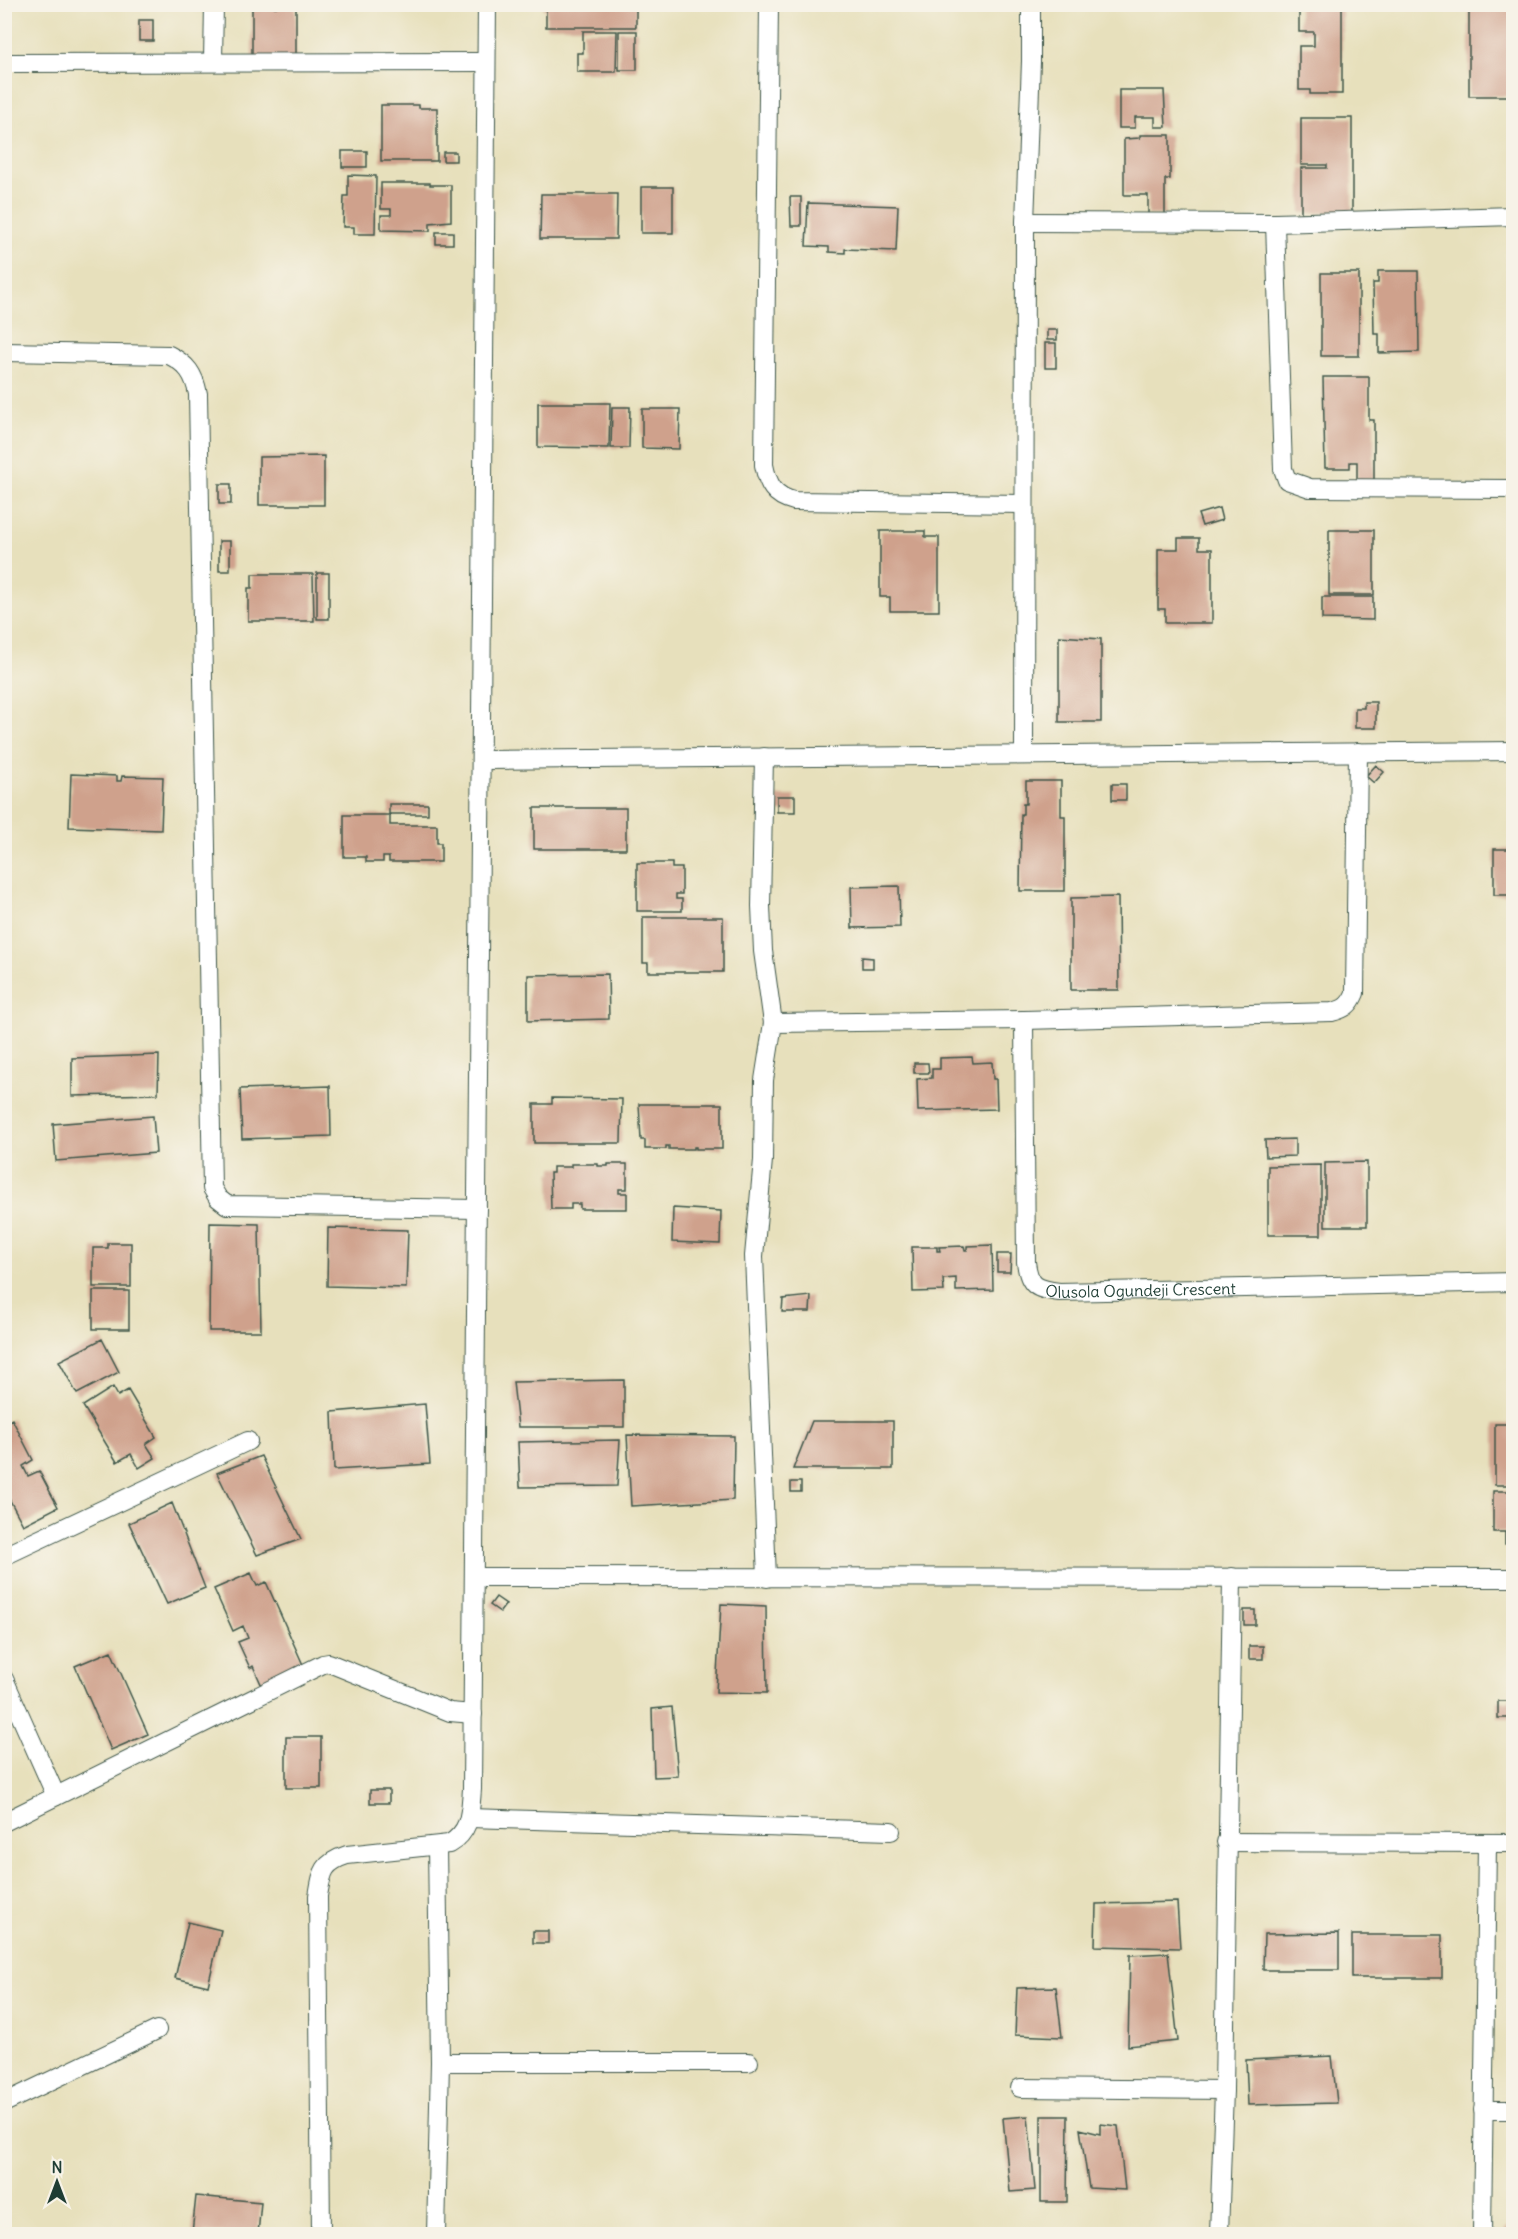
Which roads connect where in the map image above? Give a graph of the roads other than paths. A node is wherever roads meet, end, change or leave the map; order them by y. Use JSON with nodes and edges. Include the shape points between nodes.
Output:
{"nodes":[{"id":1,"x":214,"y":4,"type":"edge"},
{"id":2,"x":487,"y":4,"type":"edge"},
{"id":3,"x":769,"y":4,"type":"edge"},
{"id":4,"x":1031,"y":4,"type":"edge"},
{"id":5,"x":213,"y":61,"type":"junction"},
{"id":6,"x":486,"y":62,"type":"junction"},
{"id":7,"x":4,"y":63,"type":"edge"},
{"id":8,"x":1514,"y":216,"type":"edge"},
{"id":9,"x":1024,"y":222,"type":"junction"},
{"id":10,"x":1275,"y":223,"type":"junction"},
{"id":11,"x":4,"y":352,"type":"edge"},
{"id":12,"x":1514,"y":489,"type":"edge"},
{"id":13,"x":1023,"y":504,"type":"junction"},
{"id":14,"x":1514,"y":751,"type":"edge"},
{"id":15,"x":1358,"y":752,"type":"junction"},
{"id":16,"x":1024,"y":755,"type":"junction"},
{"id":17,"x":764,"y":757,"type":"junction"},
{"id":18,"x":482,"y":760,"type":"junction"},
{"id":19,"x":1024,"y":1020,"type":"junction"},
{"id":20,"x":773,"y":1023,"type":"junction"},
{"id":21,"x":477,"y":1209,"type":"junction"},
{"id":22,"x":1514,"y":1282,"type":"edge"},
{"id":23,"x":248,"y":1441,"type":"dead end"},
{"id":24,"x":4,"y":1556,"type":"edge"},
{"id":25,"x":474,"y":1577,"type":"junction"},
{"id":26,"x":1232,"y":1577,"type":"junction"},
{"id":27,"x":766,"y":1578,"type":"junction"},
{"id":28,"x":1514,"y":1578,"type":"edge"},
{"id":29,"x":4,"y":1679,"type":"edge"},
{"id":30,"x":473,"y":1714,"type":"junction"},
{"id":31,"x":56,"y":1796,"type":"junction"},
{"id":32,"x":470,"y":1818,"type":"junction"},
{"id":33,"x":4,"y":1822,"type":"edge"},
{"id":34,"x":891,"y":1831,"type":"dead end"},
{"id":35,"x":1226,"y":1842,"type":"junction"},
{"id":36,"x":1487,"y":1844,"type":"junction"},
{"id":37,"x":1514,"y":1844,"type":"edge"},
{"id":38,"x":437,"y":1846,"type":"junction"},
{"id":39,"x":157,"y":2030,"type":"dead end"},
{"id":40,"x":440,"y":2062,"type":"junction"},
{"id":41,"x":749,"y":2062,"type":"dead end"},
{"id":42,"x":1020,"y":2088,"type":"dead end"},
{"id":43,"x":1224,"y":2090,"type":"junction"},
{"id":44,"x":4,"y":2103,"type":"edge"},
{"id":45,"x":1483,"y":2110,"type":"junction"},
{"id":46,"x":1514,"y":2110,"type":"edge"},
{"id":47,"x":321,"y":2235,"type":"edge"},
{"id":48,"x":436,"y":2235,"type":"edge"},
{"id":49,"x":1219,"y":2235,"type":"edge"},
{"id":50,"x":1482,"y":2235,"type":"edge"}],
"edges":[{"from":1,"to":5,"type":"street"},
{"from":2,"to":6,"type":"street"},
{"from":3,"to":13,"type":"street","via":[[764,465],[771,488],[782,498],[794,501]]},
{"from":4,"to":9,"type":"street"},
{"from":5,"to":6,"type":"street"},
{"from":5,"to":7,"type":"street"},
{"from":6,"to":18,"type":"street"},
{"from":8,"to":10,"type":"street"},
{"from":9,"to":10,"type":"street"},
{"from":9,"to":13,"type":"street"},
{"from":10,"to":12,"type":"street","via":[[1283,469],[1287,480],[1310,488]]},
{"from":11,"to":21,"type":"street","via":[[169,355],[181,361],[196,382],[212,1188],[227,1205]]},
{"from":13,"to":16,"type":"street"},
{"from":14,"to":15,"type":"street"},
{"from":15,"to":16,"type":"street"},
{"from":15,"to":19,"type":"street","via":[[1355,993],[1344,1009]]},
{"from":16,"to":17,"type":"street"},
{"from":17,"to":18,"type":"street"},
{"from":17,"to":20,"type":"street","via":[[761,906]]},
{"from":18,"to":21,"type":"street"},
{"from":19,"to":20,"type":"street"},
{"from":19,"to":22,"type":"street","name":"Olusola Ogundeji Crescent","via":[[1026,1263],[1032,1283],[1040,1290]]},
{"from":20,"to":27,"type":"street","via":[[764,1080],[761,1196],[754,1256]]},
{"from":21,"to":25,"type":"street"},
{"from":23,"to":24,"type":"street"},
{"from":25,"to":27,"type":"street"},
{"from":25,"to":30,"type":"street"},
{"from":26,"to":27,"type":"street"},
{"from":26,"to":28,"type":"street"},
{"from":26,"to":35,"type":"street"},
{"from":29,"to":31,"type":"street"},
{"from":30,"to":31,"type":"street","via":[[450,1712],[329,1663],[323,1664]]},
{"from":30,"to":32,"type":"street"},
{"from":31,"to":33,"type":"street"},
{"from":32,"to":34,"type":"street"},
{"from":32,"to":38,"type":"street","via":[[456,1840]]},
{"from":35,"to":36,"type":"street"},
{"from":35,"to":43,"type":"street"},
{"from":36,"to":37,"type":"street"},
{"from":36,"to":45,"type":"street"},
{"from":38,"to":40,"type":"street"},
{"from":38,"to":47,"type":"street","via":[[347,1855],[325,1867],[321,1879]]},
{"from":39,"to":44,"type":"street"},
{"from":40,"to":41,"type":"street"},
{"from":40,"to":48,"type":"street"},
{"from":42,"to":43,"type":"street"},
{"from":43,"to":49,"type":"street"},
{"from":45,"to":46,"type":"street"},
{"from":45,"to":50,"type":"street"}]}
